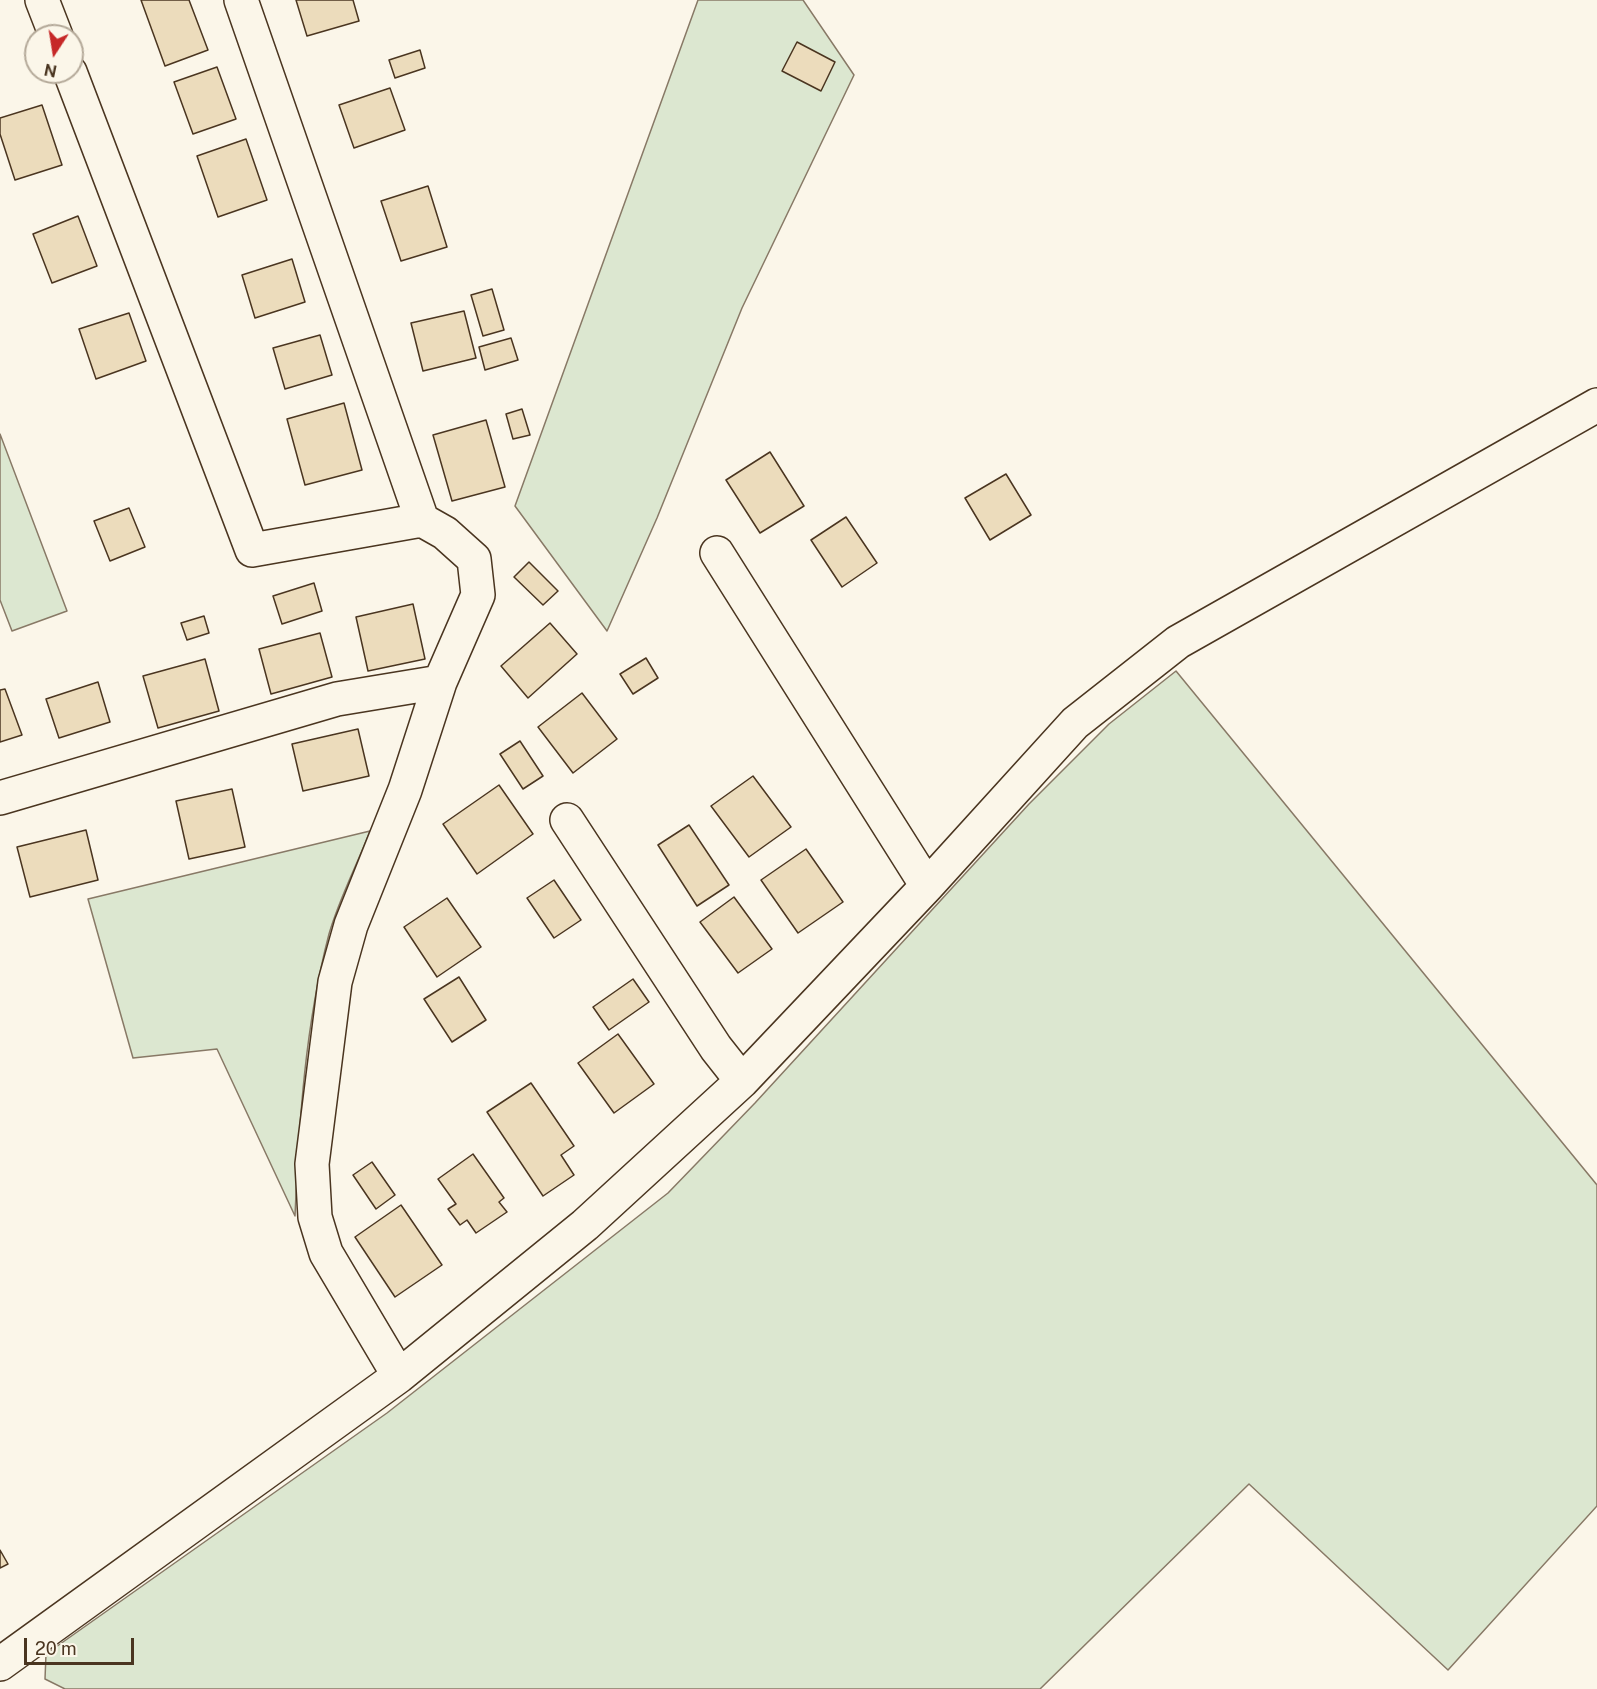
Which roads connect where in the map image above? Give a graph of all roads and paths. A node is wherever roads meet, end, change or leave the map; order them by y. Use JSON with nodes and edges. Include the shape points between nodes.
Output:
{"nodes":[{"id":1,"x":42,"y":0,"type":"edge"},
{"id":2,"x":241,"y":0,"type":"edge"},
{"id":3,"x":51,"y":24,"type":"edge"},
{"id":4,"x":75,"y":84,"type":"edge"},
{"id":5,"x":1597,"y":405,"type":"edge"},
{"id":6,"x":422,"y":520,"type":"junction"},
{"id":7,"x":717,"y":553,"type":"dead end"},
{"id":8,"x":440,"y":682,"type":"junction"},
{"id":9,"x":0,"y":798,"type":"edge"},
{"id":10,"x":567,"y":820,"type":"dead end"},
{"id":11,"x":927,"y":886,"type":"junction"},
{"id":12,"x":742,"y":1081,"type":"junction"},
{"id":13,"x":399,"y":1376,"type":"junction"},
{"id":14,"x":0,"y":1664,"type":"edge"}],
"edges":[{"from":1,"to":3,"type":"street"},
{"from":2,"to":6,"type":"street"},
{"from":4,"to":6,"type":"street","via":[[252,550]]},
{"from":5,"to":11,"type":"street","via":[[1178,642],[1075,723]]},
{"from":6,"to":8,"type":"street","via":[[445,532],[474,559],[478,595]]},
{"from":7,"to":11,"type":"street"},
{"from":8,"to":9,"type":"street","via":[[337,699]]},
{"from":8,"to":13,"type":"street","via":[[405,790],[351,925],[335,982],[312,1164],[315,1217],[326,1253]]},
{"from":10,"to":12,"type":"street","via":[[716,1048]]},
{"from":11,"to":12,"type":"street"},
{"from":12,"to":13,"type":"street","via":[[585,1225]]},
{"from":13,"to":14,"type":"street"}]}
